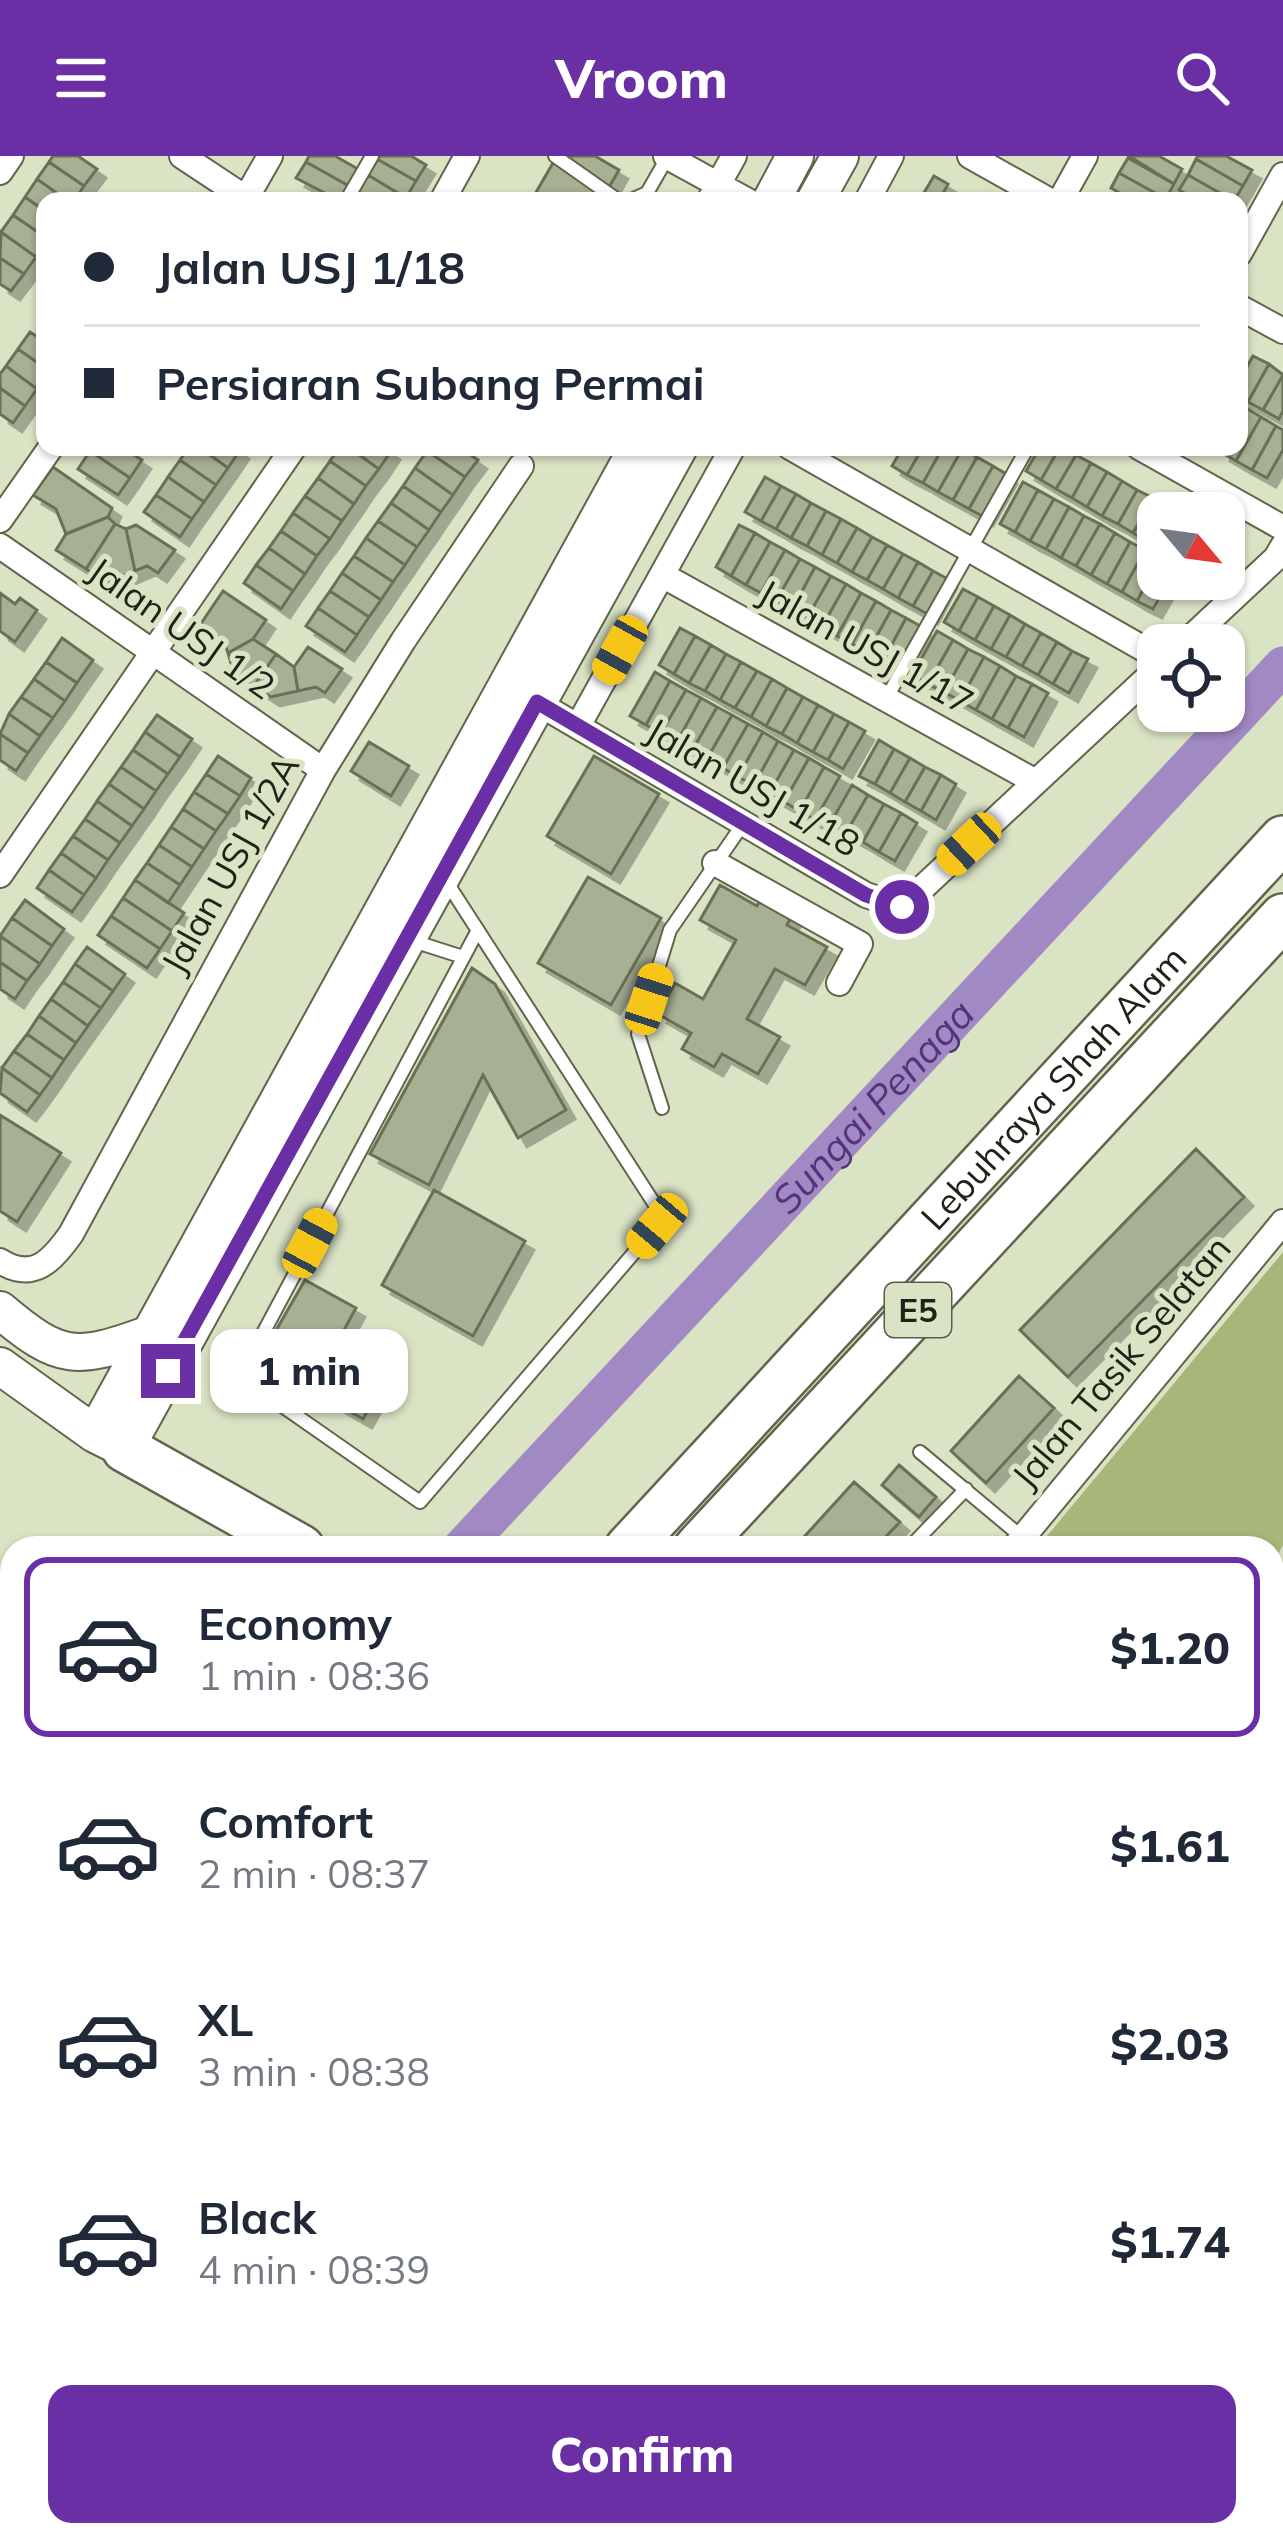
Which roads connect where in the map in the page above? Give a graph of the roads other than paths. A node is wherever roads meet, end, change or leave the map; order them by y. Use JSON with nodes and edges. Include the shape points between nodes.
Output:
{"nodes":[{"id":1,"x":11,"y":156,"type":"edge"},
{"id":2,"x":182,"y":156,"type":"edge"},
{"id":3,"x":270,"y":156,"type":"edge"},
{"id":4,"x":372,"y":156,"type":"edge"},
{"id":5,"x":467,"y":156,"type":"edge"},
{"id":6,"x":555,"y":156,"type":"edge"},
{"id":7,"x":734,"y":156,"type":"edge"},
{"id":8,"x":795,"y":156,"type":"edge"},
{"id":9,"x":840,"y":156,"type":"edge"},
{"id":10,"x":891,"y":156,"type":"edge"},
{"id":11,"x":970,"y":156,"type":"edge"},
{"id":12,"x":1085,"y":156,"type":"edge"},
{"id":13,"x":667,"y":157,"type":"edge"},
{"id":14,"x":0,"y":172,"type":"edge"},
{"id":15,"x":1283,"y":175,"type":"edge"},
{"id":16,"x":236,"y":192,"type":"edge"},
{"id":17,"x":252,"y":192,"type":"edge"},
{"id":18,"x":351,"y":192,"type":"edge"},
{"id":19,"x":447,"y":192,"type":"edge"},
{"id":20,"x":606,"y":192,"type":"edge"},
{"id":21,"x":647,"y":192,"type":"edge"},
{"id":22,"x":713,"y":192,"type":"edge"},
{"id":23,"x":715,"y":192,"type":"edge"},
{"id":24,"x":776,"y":192,"type":"edge"},
{"id":25,"x":820,"y":192,"type":"edge"},
{"id":26,"x":872,"y":192,"type":"edge"},
{"id":27,"x":1034,"y":192,"type":"edge"},
{"id":28,"x":1065,"y":192,"type":"edge"},
{"id":29,"x":1248,"y":238,"type":"edge"},
{"id":30,"x":1248,"y":312,"type":"edge"},
{"id":31,"x":1283,"y":332,"type":"edge"},
{"id":32,"x":45,"y":456,"type":"edge"},
{"id":33,"x":288,"y":456,"type":"edge"},
{"id":34,"x":634,"y":456,"type":"edge"},
{"id":35,"x":673,"y":456,"type":"edge"},
{"id":36,"x":728,"y":456,"type":"edge"},
{"id":37,"x":806,"y":456,"type":"edge"},
{"id":38,"x":1023,"y":456,"type":"edge"},
{"id":39,"x":1155,"y":456,"type":"edge"},
{"id":40,"x":521,"y":466,"type":"dead end"},
{"id":41,"x":0,"y":520,"type":"edge"},
{"id":42,"x":1283,"y":527,"type":"edge"},
{"id":43,"x":0,"y":546,"type":"edge"},
{"id":44,"x":1283,"y":546,"type":"edge"},
{"id":45,"x":971,"y":548,"type":"junction"},
{"id":46,"x":662,"y":575,"type":"junction"},
{"id":47,"x":1205,"y":624,"type":"edge"},
{"id":48,"x":1137,"y":645,"type":"edge"},
{"id":49,"x":153,"y":651,"type":"junction"},
{"id":50,"x":1137,"y":688,"type":"edge"},
{"id":51,"x":523,"y":694,"type":"junction"},
{"id":52,"x":886,"y":699,"type":"junction"},
{"id":53,"x":578,"y":726,"type":"junction"},
{"id":54,"x":322,"y":770,"type":"junction"},
{"id":55,"x":1036,"y":782,"type":"junction"},
{"id":56,"x":1283,"y":802,"type":"edge"},
{"id":57,"x":743,"y":824,"type":"junction"},
{"id":58,"x":1283,"y":839,"type":"edge"},
{"id":59,"x":716,"y":863,"type":"junction"},
{"id":60,"x":0,"y":874,"type":"edge"},
{"id":61,"x":442,"y":875,"type":"junction"},
{"id":62,"x":1283,"y":917,"type":"edge"},
{"id":63,"x":478,"y":930,"type":"junction"},
{"id":64,"x":406,"y":939,"type":"junction"},
{"id":65,"x":463,"y":957,"type":"junction"},
{"id":66,"x":839,"y":983,"type":"dead end"},
{"id":67,"x":662,"y":1108,"type":"dead end"},
{"id":68,"x":1000,"y":1149,"type":"junction"},
{"id":69,"x":1283,"y":1222,"type":"edge"},
{"id":70,"x":0,"y":1261,"type":"edge"},
{"id":71,"x":0,"y":1310,"type":"edge"},
{"id":72,"x":150,"y":1334,"type":"junction"},
{"id":73,"x":0,"y":1366,"type":"edge"},
{"id":74,"x":110,"y":1441,"type":"junction"},
{"id":75,"x":920,"y":1451,"type":"dead end"},
{"id":76,"x":966,"y":1489,"type":"junction"},
{"id":77,"x":280,"y":1536,"type":"edge"},
{"id":78,"x":639,"y":1536,"type":"edge"},
{"id":79,"x":708,"y":1536,"type":"edge"},
{"id":80,"x":921,"y":1536,"type":"edge"},
{"id":81,"x":1011,"y":1536,"type":"edge"},
{"id":82,"x":1024,"y":1536,"type":"edge"}],
"edges":[{"from":1,"to":14,"type":"street"},
{"from":2,"to":16,"type":"street"},
{"from":3,"to":17,"type":"street"},
{"from":4,"to":18,"type":"lane"},
{"from":5,"to":19,"type":"street"},
{"from":6,"to":20,"type":"lane"},
{"from":7,"to":23,"type":"street"},
{"from":8,"to":24,"type":"main road"},
{"from":9,"to":25,"type":"main road"},
{"from":10,"to":26,"type":"street"},
{"from":11,"to":27,"type":"street"},
{"from":12,"to":28,"type":"street"},
{"from":13,"to":21,"type":"lane"},
{"from":13,"to":22,"type":"street"},
{"from":15,"to":29,"type":"street"},
{"from":30,"to":31,"type":"street"},
{"from":32,"to":41,"type":"street"},
{"from":33,"to":49,"type":"street"},
{"from":34,"to":51,"type":"main road"},
{"from":35,"to":51,"type":"main road"},
{"from":36,"to":46,"type":"street"},
{"from":37,"to":45,"type":"street"},
{"from":38,"to":45,"type":"lane"},
{"from":39,"to":42,"type":"street"},
{"from":40,"to":54,"type":"street","name":"Jalan USJ 1/2A"},
{"from":43,"to":49,"type":"street","name":"Jalan USJ 1/2"},
{"from":44,"to":47,"type":"street"},
{"from":45,"to":48,"type":"street"},
{"from":45,"to":52,"type":"lane"},
{"from":46,"to":52,"type":"street","name":"Jalan USJ 1/17"},
{"from":46,"to":53,"type":"street"},
{"from":49,"to":54,"type":"street","name":"Jalan USJ 1/2"},
{"from":49,"to":60,"type":"street"},
{"from":50,"to":55,"type":"street"},
{"from":51,"to":53,"type":"street","name":"Jalan USJ 1/18"},
{"from":51,"to":61,"type":"main road"},
{"from":51,"to":72,"type":"main road"},
{"from":52,"to":55,"type":"street","name":"Jalan USJ 1/17"},
{"from":53,"to":57,"type":"street","name":"Jalan USJ 1/18"},
{"from":54,"to":70,"type":"street","name":"Jalan USJ 1/2A","via":[[71,1234],[39,1269]]},
{"from":55,"to":57,"type":"street","name":"Jalan USJ 1/18","via":[[902,907],[866,895]]},
{"from":56,"to":68,"type":"highway","via":[[1133,973]]},
{"from":57,"to":59,"type":"lane"},
{"from":58,"to":68,"type":"highway","name":"Lebuhraya Shah Alam","number":"E5"},
{"from":59,"to":66,"type":"street","via":[[860,944]]},
{"from":59,"to":67,"type":"lane","via":[[670,931],[638,1034]]},
{"from":61,"to":63,"type":"lane"},
{"from":61,"to":64,"type":"main road"},
{"from":62,"to":79,"type":"highway","name":"Lebuhraya Shah Alam","number":"E5"},
{"from":63,"to":65,"type":"lane"},
{"from":63,"to":65,"type":"lane","via":[[659,1218],[420,1502],[248,1382],[244,1369]]},
{"from":64,"to":65,"type":"lane"},
{"from":64,"to":74,"type":"main road"},
{"from":68,"to":78,"type":"highway","name":"Lebuhraya Shah Alam","number":"E5"},
{"from":69,"to":82,"type":"street","name":"Jalan Tasik Selatan"},
{"from":71,"to":72,"type":"main road","via":[[42,1345],[79,1352]]},
{"from":72,"to":74,"type":"main road"},
{"from":73,"to":74,"type":"main road"},
{"from":74,"to":77,"type":"highway"},
{"from":75,"to":76,"type":"lane"},
{"from":76,"to":80,"type":"lane"},
{"from":76,"to":81,"type":"lane"}]}
